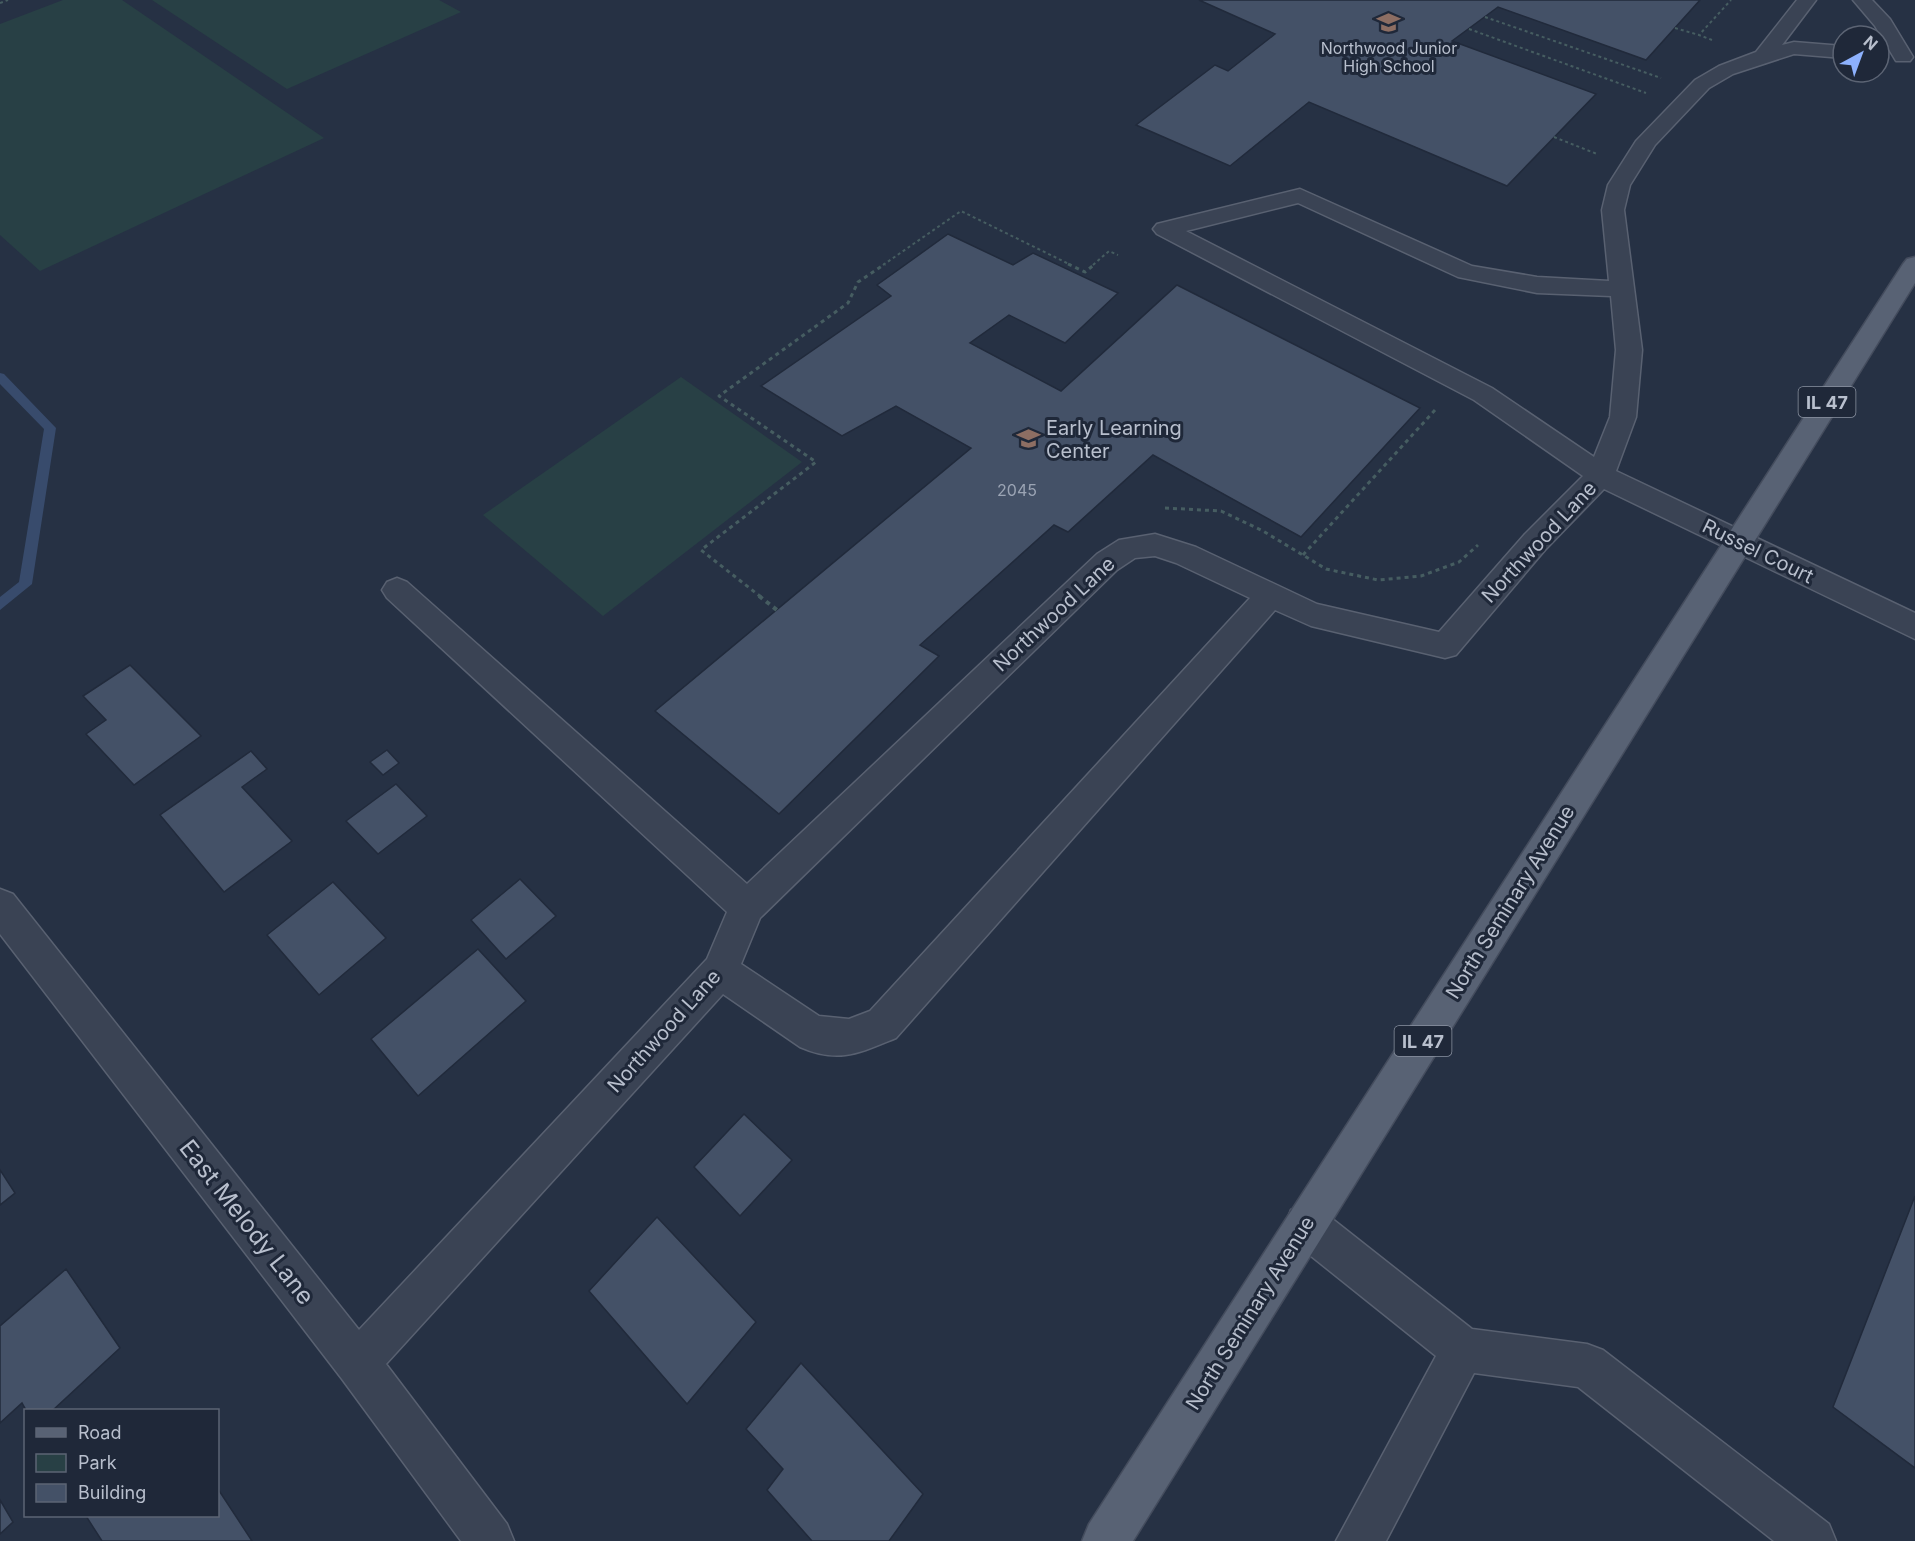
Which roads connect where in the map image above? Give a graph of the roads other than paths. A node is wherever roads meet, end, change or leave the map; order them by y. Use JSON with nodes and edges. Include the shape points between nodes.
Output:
{"nodes":[{"id":1,"x":1807,"y":0,"type":"edge"},
{"id":2,"x":1862,"y":0,"type":"edge"},
{"id":3,"x":1831,"y":51,"type":"edge"},
{"id":4,"x":1763,"y":56,"type":"junction"},
{"id":5,"x":1891,"y":57,"type":"edge"},
{"id":6,"x":1909,"y":59,"type":"edge"},
{"id":7,"x":1915,"y":264,"type":"edge"},
{"id":8,"x":1623,"y":289,"type":"junction"},
{"id":9,"x":1601,"y":475,"type":"junction"},
{"id":10,"x":1739,"y":541,"type":"junction"},
{"id":11,"x":397,"y":590,"type":"dead end"},
{"id":12,"x":1270,"y":596,"type":"junction"},
{"id":13,"x":1915,"y":627,"type":"edge"},
{"id":14,"x":0,"y":906,"type":"edge"},
{"id":15,"x":747,"y":907,"type":"junction"},
{"id":16,"x":720,"y":971,"type":"junction"},
{"id":17,"x":1306,"y":1225,"type":"junction"},
{"id":18,"x":1463,"y":1350,"type":"junction"},
{"id":19,"x":358,"y":1363,"type":"junction"},
{"id":20,"x":490,"y":1541,"type":"edge"},
{"id":21,"x":1106,"y":1541,"type":"edge"},
{"id":22,"x":1360,"y":1541,"type":"edge"},
{"id":23,"x":1812,"y":1541,"type":"edge"}],
"edges":[{"from":1,"to":4,"type":"street"},
{"from":2,"to":6,"type":"street"},
{"from":3,"to":4,"type":"street","name":"Northwood Lane","via":[[1794,48]]},
{"from":4,"to":8,"type":"street","name":"Northwood Lane","via":[[1702,84],[1647,141],[1619,185],[1613,210]]},
{"from":5,"to":6,"type":"street"},
{"from":7,"to":10,"type":"main road","name":"North Seminary Avenue","number":"IL 47"},
{"from":8,"to":9,"type":"street","name":"Northwood Lane","via":[[1629,350],[1623,417]]},
{"from":8,"to":9,"type":"street","name":"Russel Court","via":[[1537,285],[1466,272],[1300,196],[1165,229],[1484,394]]},
{"from":9,"to":10,"type":"street","name":"Russel Court"},
{"from":9,"to":12,"type":"street","name":"Northwood Lane","via":[[1535,542],[1445,646],[1311,614]]},
{"from":10,"to":13,"type":"street","name":"Russel Court"},
{"from":10,"to":17,"type":"main road","name":"North Seminary Avenue","number":"IL 47"},
{"from":11,"to":15,"type":"street"},
{"from":12,"to":15,"type":"street","name":"Northwood Lane","via":[[1186,555],[1155,545],[1129,548],[1107,562]]},
{"from":12,"to":16,"type":"street","via":[[883,1025],[849,1038],[813,1034]]},
{"from":14,"to":19,"type":"street","name":"East Melody Lane"},
{"from":15,"to":16,"type":"street","name":"Northwood Lane"},
{"from":16,"to":19,"type":"street","name":"Northwood Lane"},
{"from":17,"to":18,"type":"street"},
{"from":17,"to":21,"type":"main road","name":"North Seminary Avenue","number":"IL 47"},
{"from":18,"to":22,"type":"street"},
{"from":18,"to":23,"type":"street","via":[[1587,1366]]},
{"from":19,"to":20,"type":"street","name":"East Melody Lane"}]}
